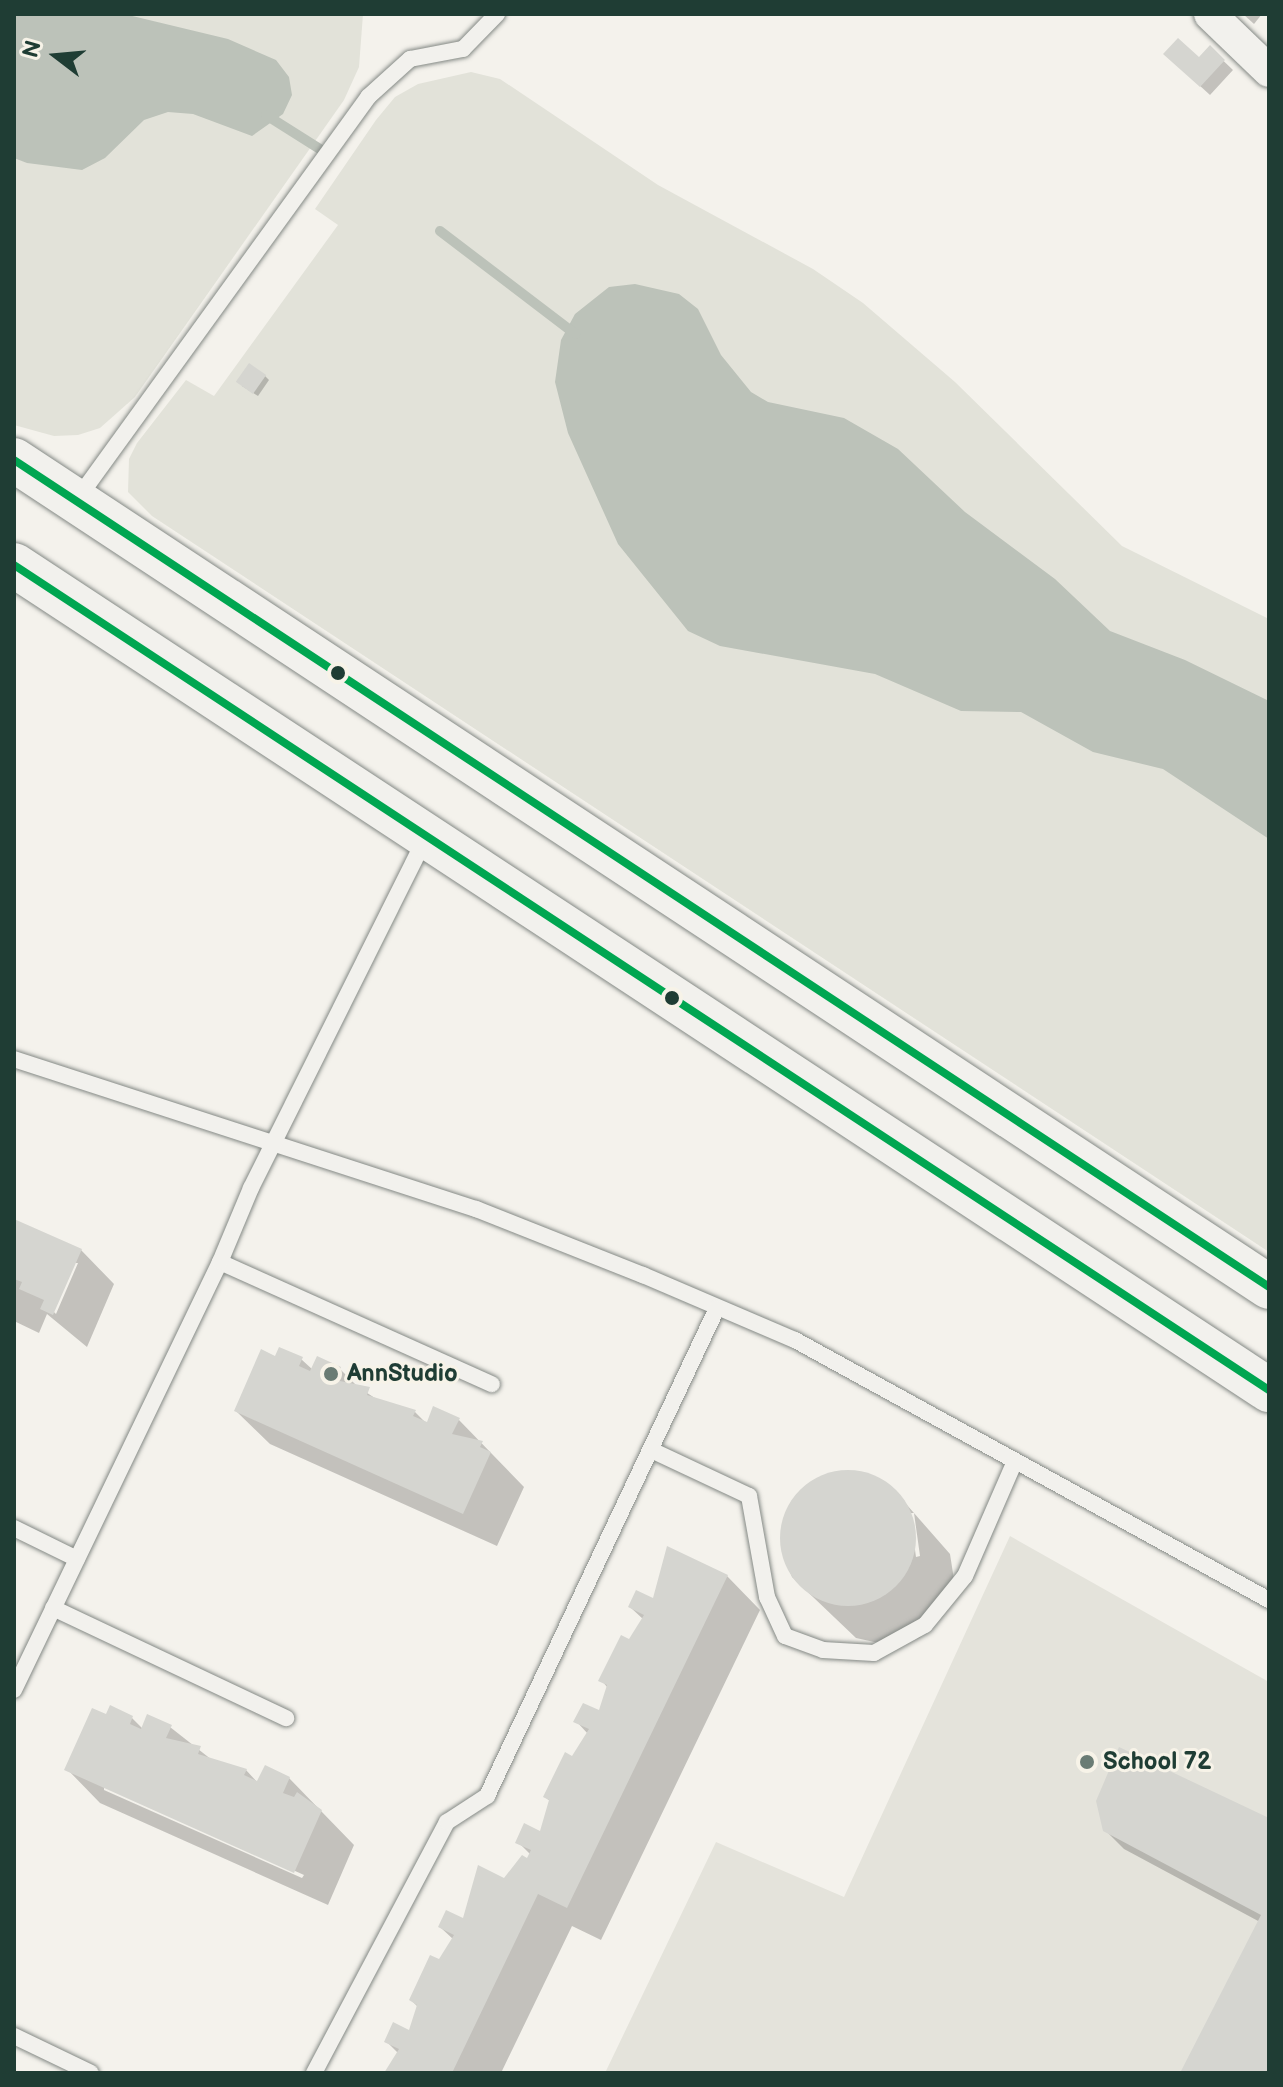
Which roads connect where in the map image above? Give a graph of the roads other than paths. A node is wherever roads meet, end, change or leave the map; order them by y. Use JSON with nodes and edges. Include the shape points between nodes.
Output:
{"nodes":[{"id":1,"x":497,"y":14,"type":"edge"},
{"id":2,"x":1210,"y":14,"type":"edge"},
{"id":3,"x":1269,"y":71,"type":"edge"},
{"id":4,"x":14,"y":460,"type":"edge"},
{"id":5,"x":76,"y":501,"type":"junction"},
{"id":6,"x":14,"y":565,"type":"edge"},
{"id":7,"x":425,"y":838,"type":"junction"},
{"id":8,"x":14,"y":1059,"type":"edge"},
{"id":9,"x":273,"y":1143,"type":"junction"},
{"id":10,"x":220,"y":1262,"type":"junction"},
{"id":11,"x":1269,"y":1287,"type":"edge"},
{"id":12,"x":717,"y":1308,"type":"junction"},
{"id":13,"x":492,"y":1384,"type":"dead end"},
{"id":14,"x":1269,"y":1390,"type":"edge"},
{"id":15,"x":651,"y":1450,"type":"junction"},
{"id":16,"x":1015,"y":1461,"type":"junction"},
{"id":17,"x":14,"y":1528,"type":"edge"},
{"id":18,"x":77,"y":1559,"type":"junction"},
{"id":19,"x":1269,"y":1600,"type":"edge"},
{"id":20,"x":53,"y":1608,"type":"junction"},
{"id":21,"x":14,"y":1690,"type":"edge"},
{"id":22,"x":286,"y":1718,"type":"dead end"},
{"id":23,"x":14,"y":2036,"type":"edge"},
{"id":24,"x":91,"y":2073,"type":"edge"},
{"id":25,"x":314,"y":2073,"type":"edge"}],
"edges":[{"from":1,"to":5,"type":"lane","via":[[463,49],[410,59],[368,97]]},
{"from":2,"to":3,"type":"street"},
{"from":4,"to":5,"type":"main road"},
{"from":5,"to":11,"type":"main road"},
{"from":6,"to":7,"type":"main road"},
{"from":7,"to":9,"type":"lane"},
{"from":7,"to":14,"type":"main road"},
{"from":8,"to":9,"type":"lane"},
{"from":9,"to":10,"type":"lane"},
{"from":9,"to":12,"type":"lane","via":[[476,1209]]},
{"from":10,"to":13,"type":"lane"},
{"from":10,"to":18,"type":"lane"},
{"from":12,"to":15,"type":"lane"},
{"from":12,"to":16,"type":"lane","via":[[795,1340]]},
{"from":15,"to":16,"type":"lane","via":[[749,1496],[767,1597],[785,1636],[823,1650],[874,1653],[925,1625],[965,1576]]},
{"from":15,"to":25,"type":"lane","via":[[487,1796],[447,1822]]},
{"from":16,"to":19,"type":"lane"},
{"from":17,"to":18,"type":"lane"},
{"from":18,"to":20,"type":"lane"},
{"from":20,"to":21,"type":"lane"},
{"from":20,"to":22,"type":"lane"},
{"from":23,"to":24,"type":"lane"}]}
